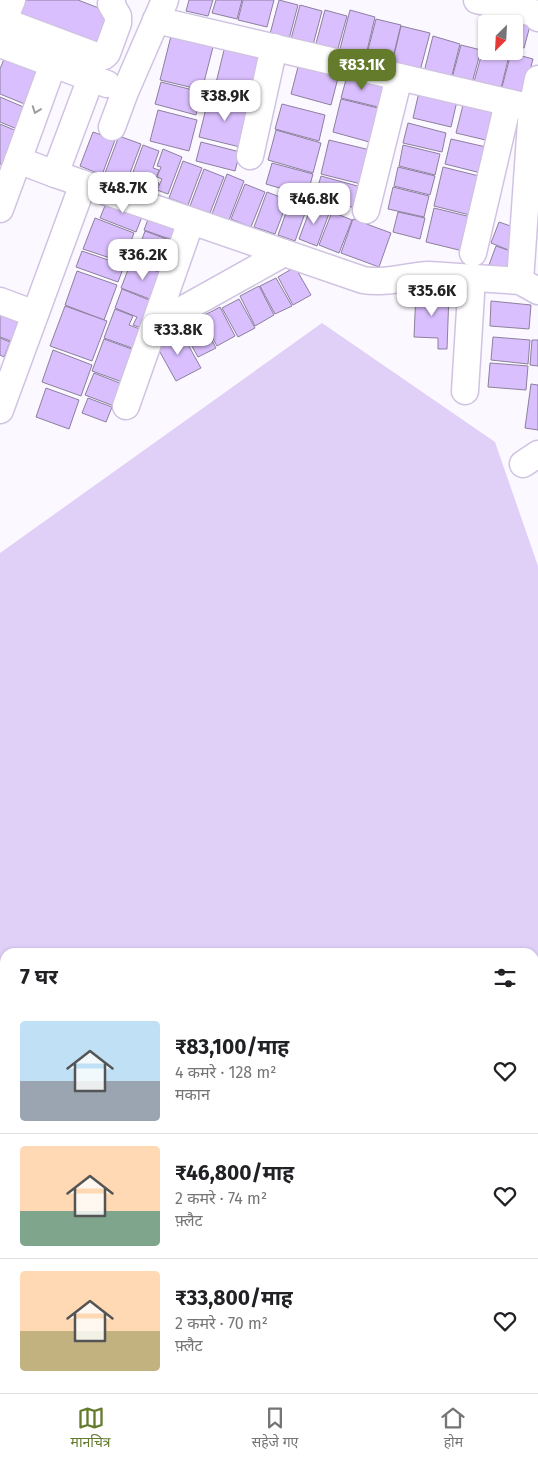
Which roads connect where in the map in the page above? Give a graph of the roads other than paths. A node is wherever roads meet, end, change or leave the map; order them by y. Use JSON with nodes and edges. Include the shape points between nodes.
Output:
{"nodes":[{"id":1,"x":477,"y":0,"type":"edge"},
{"id":2,"x":108,"y":1,"type":"edge"},
{"id":3,"x":160,"y":10,"type":"edge"},
{"id":4,"x":538,"y":18,"type":"edge"},
{"id":5,"x":4,"y":23,"type":"edge"},
{"id":6,"x":274,"y":47,"type":"junction"},
{"id":7,"x":53,"y":64,"type":"junction"},
{"id":8,"x":399,"y":77,"type":"junction"},
{"id":9,"x":91,"y":78,"type":"junction"},
{"id":10,"x":538,"y":79,"type":"edge"},
{"id":11,"x":125,"y":92,"type":"junction"},
{"id":12,"x":520,"y":105,"type":"junction"},
{"id":13,"x":112,"y":126,"type":"dead end"},
{"id":14,"x":250,"y":156,"type":"dead end"},
{"id":15,"x":18,"y":160,"type":"junction"},
{"id":16,"x":55,"y":174,"type":"junction"},
{"id":17,"x":83,"y":184,"type":"junction"},
{"id":18,"x":0,"y":209,"type":"edge"},
{"id":19,"x":366,"y":210,"type":"dead end"},
{"id":20,"x":191,"y":221,"type":"junction"},
{"id":21,"x":284,"y":253,"type":"junction"},
{"id":22,"x":473,"y":253,"type":"dead end"},
{"id":23,"x":472,"y":278,"type":"junction"},
{"id":24,"x":529,"y":286,"type":"edge"},
{"id":25,"x":0,"y":301,"type":"edge"},
{"id":26,"x":35,"y":314,"type":"junction"},
{"id":27,"x":155,"y":325,"type":"junction"},
{"id":28,"x":465,"y":391,"type":"dead end"},
{"id":29,"x":126,"y":406,"type":"dead end"},
{"id":30,"x":0,"y":410,"type":"edge"}],
"edges":[{"from":1,"to":4,"type":"street","via":[[534,13]]},
{"from":2,"to":5,"type":"street","via":[[118,16],[118,23],[104,56]]},
{"from":3,"to":6,"type":"street"},
{"from":3,"to":11,"type":"street"},
{"from":5,"to":7,"type":"street"},
{"from":6,"to":8,"type":"street"},
{"from":6,"to":14,"type":"street"},
{"from":7,"to":9,"type":"street"},
{"from":7,"to":15,"type":"street","one_way":true},
{"from":8,"to":12,"type":"street"},
{"from":8,"to":19,"type":"street"},
{"from":9,"to":11,"type":"street"},
{"from":9,"to":16,"type":"street"},
{"from":10,"to":12,"type":"street"},
{"from":11,"to":13,"type":"street"},
{"from":12,"to":22,"type":"street"},
{"from":12,"to":24,"type":"street"},
{"from":15,"to":16,"type":"street"},
{"from":15,"to":18,"type":"street"},
{"from":16,"to":17,"type":"street"},
{"from":17,"to":20,"type":"street"},
{"from":17,"to":26,"type":"street"},
{"from":20,"to":21,"type":"street"},
{"from":20,"to":27,"type":"street"},
{"from":21,"to":23,"type":"street","via":[[375,282],[429,274]]},
{"from":21,"to":27,"type":"street"},
{"from":23,"to":24,"type":"street"},
{"from":23,"to":28,"type":"street"},
{"from":25,"to":26,"type":"street"},
{"from":26,"to":30,"type":"street"},
{"from":27,"to":29,"type":"street"}]}
